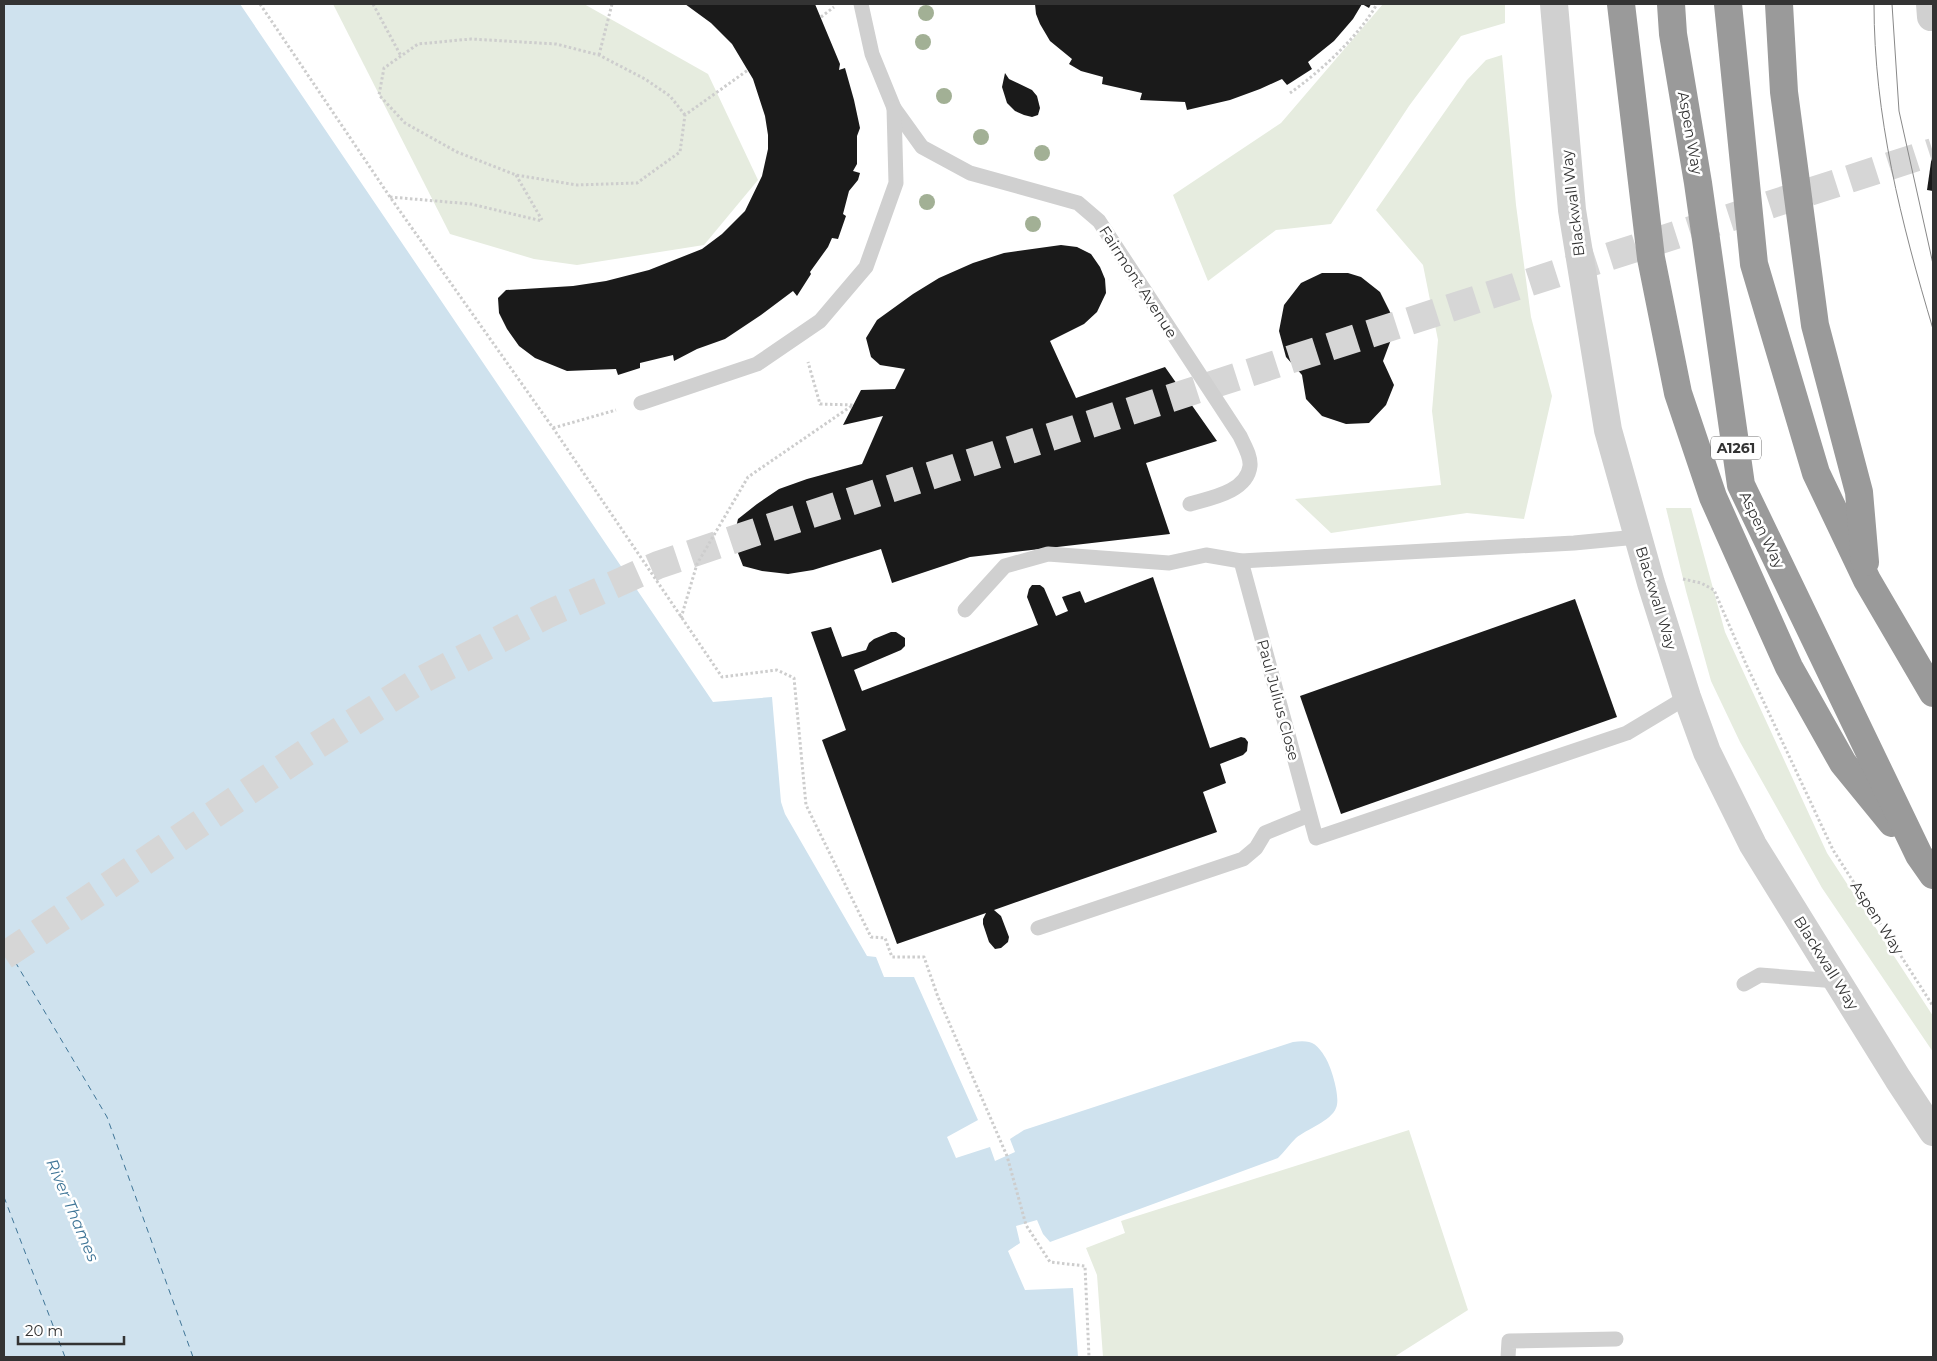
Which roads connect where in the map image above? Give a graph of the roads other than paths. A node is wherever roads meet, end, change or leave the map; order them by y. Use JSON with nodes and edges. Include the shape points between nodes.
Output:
{"nodes":[{"id":1,"x":861,"y":4,"type":"edge"},
{"id":2,"x":1554,"y":4,"type":"edge"},
{"id":3,"x":1621,"y":4,"type":"edge"},
{"id":4,"x":1671,"y":4,"type":"edge"},
{"id":5,"x":1728,"y":4,"type":"edge"},
{"id":6,"x":1779,"y":4,"type":"edge"},
{"id":7,"x":894,"y":108,"type":"junction"},
{"id":8,"x":641,"y":403,"type":"road end"},
{"id":9,"x":1190,"y":504,"type":"dead end"},
{"id":10,"x":1637,"y":537,"type":"junction"},
{"id":11,"x":1240,"y":561,"type":"junction"},
{"id":12,"x":1867,"y":580,"type":"junction"},
{"id":13,"x":965,"y":610,"type":"dead end"},
{"id":14,"x":1933,"y":693,"type":"edge"},
{"id":15,"x":1687,"y":697,"type":"junction"},
{"id":16,"x":1309,"y":815,"type":"junction"},
{"id":17,"x":1926,"y":865,"type":"edge"},
{"id":18,"x":1038,"y":928,"type":"dead end"},
{"id":19,"x":1837,"y":981,"type":"junction"},
{"id":20,"x":1744,"y":984,"type":"dead end"},
{"id":21,"x":1933,"y":1132,"type":"edge"},
{"id":22,"x":1616,"y":1340,"type":"dead end"},
{"id":23,"x":1508,"y":1357,"type":"edge"}],
"edges":[{"from":1,"to":7,"type":"lane","name":"Fairmont Avenue","via":[[872,54]]},
{"from":2,"to":10,"type":"street","name":"Blackwall Way","via":[[1572,210],[1608,430]]},
{"from":3,"to":17,"type":"highway","number":"A1261","via":[[1651,258],[1678,393],[1713,497],[1789,667],[1843,764]]},
{"from":4,"to":17,"type":"highway","name":"Aspen Way","number":"A1261","via":[[1741,485]]},
{"from":5,"to":12,"type":"highway","via":[[1754,264],[1816,473]]},
{"from":6,"to":12,"type":"highway","via":[[1784,92],[1815,325],[1859,492]]},
{"from":7,"to":8,"type":"lane","via":[[896,183],[866,267],[820,321],[757,364]]},
{"from":7,"to":9,"type":"lane","name":"Fairmont Avenue","via":[[922,147],[938,156],[970,173],[1078,203],[1099,221],[1240,436],[1248,455],[1248,474],[1239,485]]},
{"from":10,"to":11,"type":"lane"},
{"from":10,"to":15,"type":"street","name":"Blackwall Way"},
{"from":11,"to":13,"type":"lane","via":[[1206,555],[1169,563],[1048,554],[1005,566]]},
{"from":11,"to":16,"type":"lane","name":"Paul Julius Close"},
{"from":12,"to":14,"type":"highway"},
{"from":15,"to":16,"type":"lane","name":"Paul Julius Close","via":[[1626,733],[1316,838]]},
{"from":15,"to":19,"type":"street","name":"Blackwall Way","via":[[1706,752],[1753,845]]},
{"from":16,"to":18,"type":"lane","via":[[1265,833],[1256,848],[1243,859]]},
{"from":19,"to":20,"type":"lane","via":[[1760,975]]},
{"from":19,"to":21,"type":"street","name":"Blackwall Way"},
{"from":22,"to":23,"type":"lane","via":[[1509,1341]]}]}
